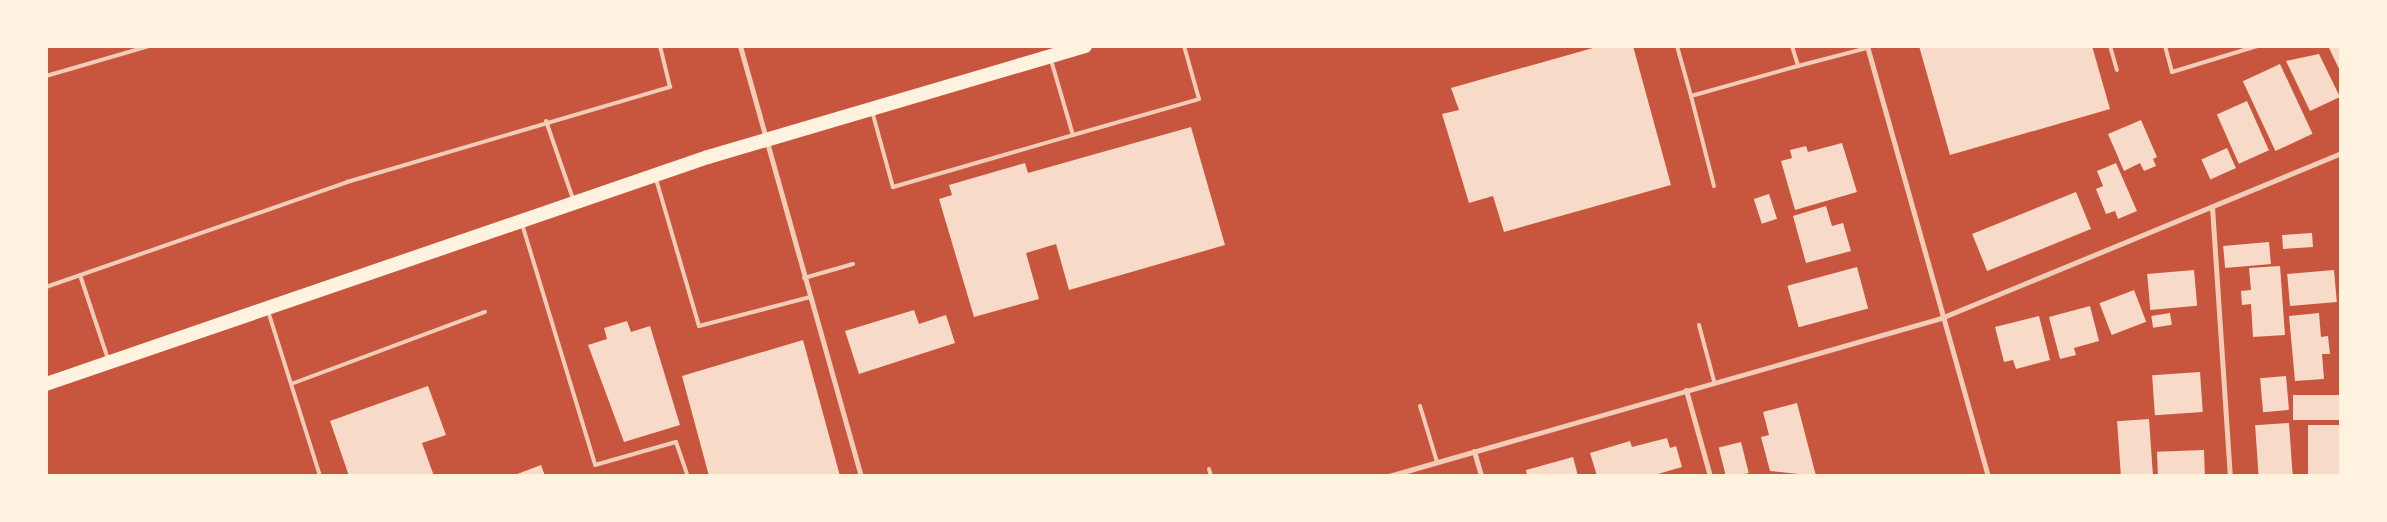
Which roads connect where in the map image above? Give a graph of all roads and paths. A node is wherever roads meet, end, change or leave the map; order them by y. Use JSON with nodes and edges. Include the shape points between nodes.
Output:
{"nodes":[{"id":1,"x":149,"y":46,"type":"edge"},
{"id":2,"x":660,"y":46,"type":"edge"},
{"id":3,"x":740,"y":46,"type":"edge"},
{"id":4,"x":1085,"y":46,"type":"edge"},
{"id":5,"x":1184,"y":46,"type":"edge"},
{"id":6,"x":1677,"y":46,"type":"edge"},
{"id":7,"x":1792,"y":46,"type":"edge"},
{"id":8,"x":2110,"y":46,"type":"edge"},
{"id":9,"x":2165,"y":46,"type":"edge"},
{"id":10,"x":2257,"y":46,"type":"edge"},
{"id":11,"x":1867,"y":47,"type":"edge"},
{"id":12,"x":1050,"y":57,"type":"junction"},
{"id":13,"x":1798,"y":66,"type":"junction"},
{"id":14,"x":2117,"y":70,"type":"dead end"},
{"id":15,"x":46,"y":76,"type":"edge"},
{"id":16,"x":1691,"y":96,"type":"junction"},
{"id":17,"x":871,"y":109,"type":"junction"},
{"id":18,"x":546,"y":121,"type":"junction"},
{"id":19,"x":1072,"y":135,"type":"junction"},
{"id":20,"x":765,"y":140,"type":"junction"},
{"id":21,"x":2341,"y":153,"type":"edge"},
{"id":22,"x":655,"y":175,"type":"junction"},
{"id":23,"x":1714,"y":186,"type":"dead end"},
{"id":24,"x":574,"y":202,"type":"junction"},
{"id":25,"x":2212,"y":206,"type":"junction"},
{"id":26,"x":521,"y":221,"type":"junction"},
{"id":27,"x":853,"y":264,"type":"dead end"},
{"id":28,"x":80,"y":275,"type":"junction"},
{"id":29,"x":804,"y":278,"type":"junction"},
{"id":30,"x":46,"y":287,"type":"edge"},
{"id":31,"x":810,"y":297,"type":"junction"},
{"id":32,"x":268,"y":308,"type":"junction"},
{"id":33,"x":485,"y":312,"type":"dead end"},
{"id":34,"x":1941,"y":318,"type":"junction"},
{"id":35,"x":1699,"y":325,"type":"dead end"},
{"id":36,"x":109,"y":363,"type":"junction"},
{"id":37,"x":1714,"y":381,"type":"junction"},
{"id":38,"x":46,"y":384,"type":"edge"},
{"id":39,"x":291,"y":384,"type":"junction"},
{"id":40,"x":1686,"y":390,"type":"junction"},
{"id":41,"x":1420,"y":406,"type":"dead end"},
{"id":42,"x":1474,"y":451,"type":"junction"},
{"id":43,"x":1437,"y":462,"type":"junction"},
{"id":44,"x":1209,"y":469,"type":"dead end"},
{"id":45,"x":320,"y":476,"type":"edge"},
{"id":46,"x":688,"y":476,"type":"edge"},
{"id":47,"x":861,"y":476,"type":"edge"},
{"id":48,"x":1211,"y":476,"type":"edge"},
{"id":49,"x":1389,"y":476,"type":"edge"},
{"id":50,"x":1481,"y":476,"type":"edge"},
{"id":51,"x":1710,"y":476,"type":"edge"},
{"id":52,"x":1988,"y":476,"type":"edge"},
{"id":53,"x":2230,"y":476,"type":"edge"}],
"edges":[{"from":1,"to":15,"type":"lane"},
{"from":2,"to":18,"type":"lane","via":[[670,87]]},
{"from":3,"to":20,"type":"street"},
{"from":4,"to":12,"type":"highway"},
{"from":5,"to":19,"type":"lane","via":[[1199,99]]},
{"from":6,"to":16,"type":"lane"},
{"from":7,"to":13,"type":"lane"},
{"from":8,"to":14,"type":"lane"},
{"from":9,"to":10,"type":"lane","via":[[2172,72]]},
{"from":11,"to":13,"type":"lane"},
{"from":11,"to":34,"type":"street"},
{"from":12,"to":17,"type":"highway"},
{"from":12,"to":19,"type":"lane"},
{"from":13,"to":16,"type":"lane"},
{"from":16,"to":23,"type":"lane"},
{"from":17,"to":19,"type":"lane","via":[[893,187]]},
{"from":17,"to":20,"type":"highway"},
{"from":18,"to":24,"type":"lane"},
{"from":18,"to":28,"type":"lane","via":[[346,182]]},
{"from":20,"to":22,"type":"highway"},
{"from":20,"to":29,"type":"street"},
{"from":21,"to":25,"type":"street"},
{"from":22,"to":24,"type":"highway"},
{"from":22,"to":31,"type":"lane","via":[[699,326]]},
{"from":24,"to":26,"type":"highway"},
{"from":25,"to":34,"type":"street"},
{"from":25,"to":53,"type":"street"},
{"from":26,"to":32,"type":"highway"},
{"from":26,"to":46,"type":"lane","via":[[595,466],[676,442]]},
{"from":27,"to":29,"type":"lane"},
{"from":28,"to":30,"type":"lane"},
{"from":28,"to":36,"type":"lane"},
{"from":29,"to":31,"type":"street"},
{"from":31,"to":47,"type":"street"},
{"from":32,"to":36,"type":"highway"},
{"from":32,"to":39,"type":"lane"},
{"from":33,"to":39,"type":"lane"},
{"from":34,"to":37,"type":"street"},
{"from":34,"to":52,"type":"street"},
{"from":35,"to":37,"type":"lane"},
{"from":36,"to":38,"type":"highway"},
{"from":37,"to":40,"type":"street"},
{"from":39,"to":45,"type":"lane"},
{"from":40,"to":42,"type":"street"},
{"from":40,"to":51,"type":"street"},
{"from":41,"to":43,"type":"lane"},
{"from":42,"to":43,"type":"street"},
{"from":42,"to":50,"type":"street"},
{"from":43,"to":49,"type":"street"},
{"from":44,"to":48,"type":"lane"}]}
